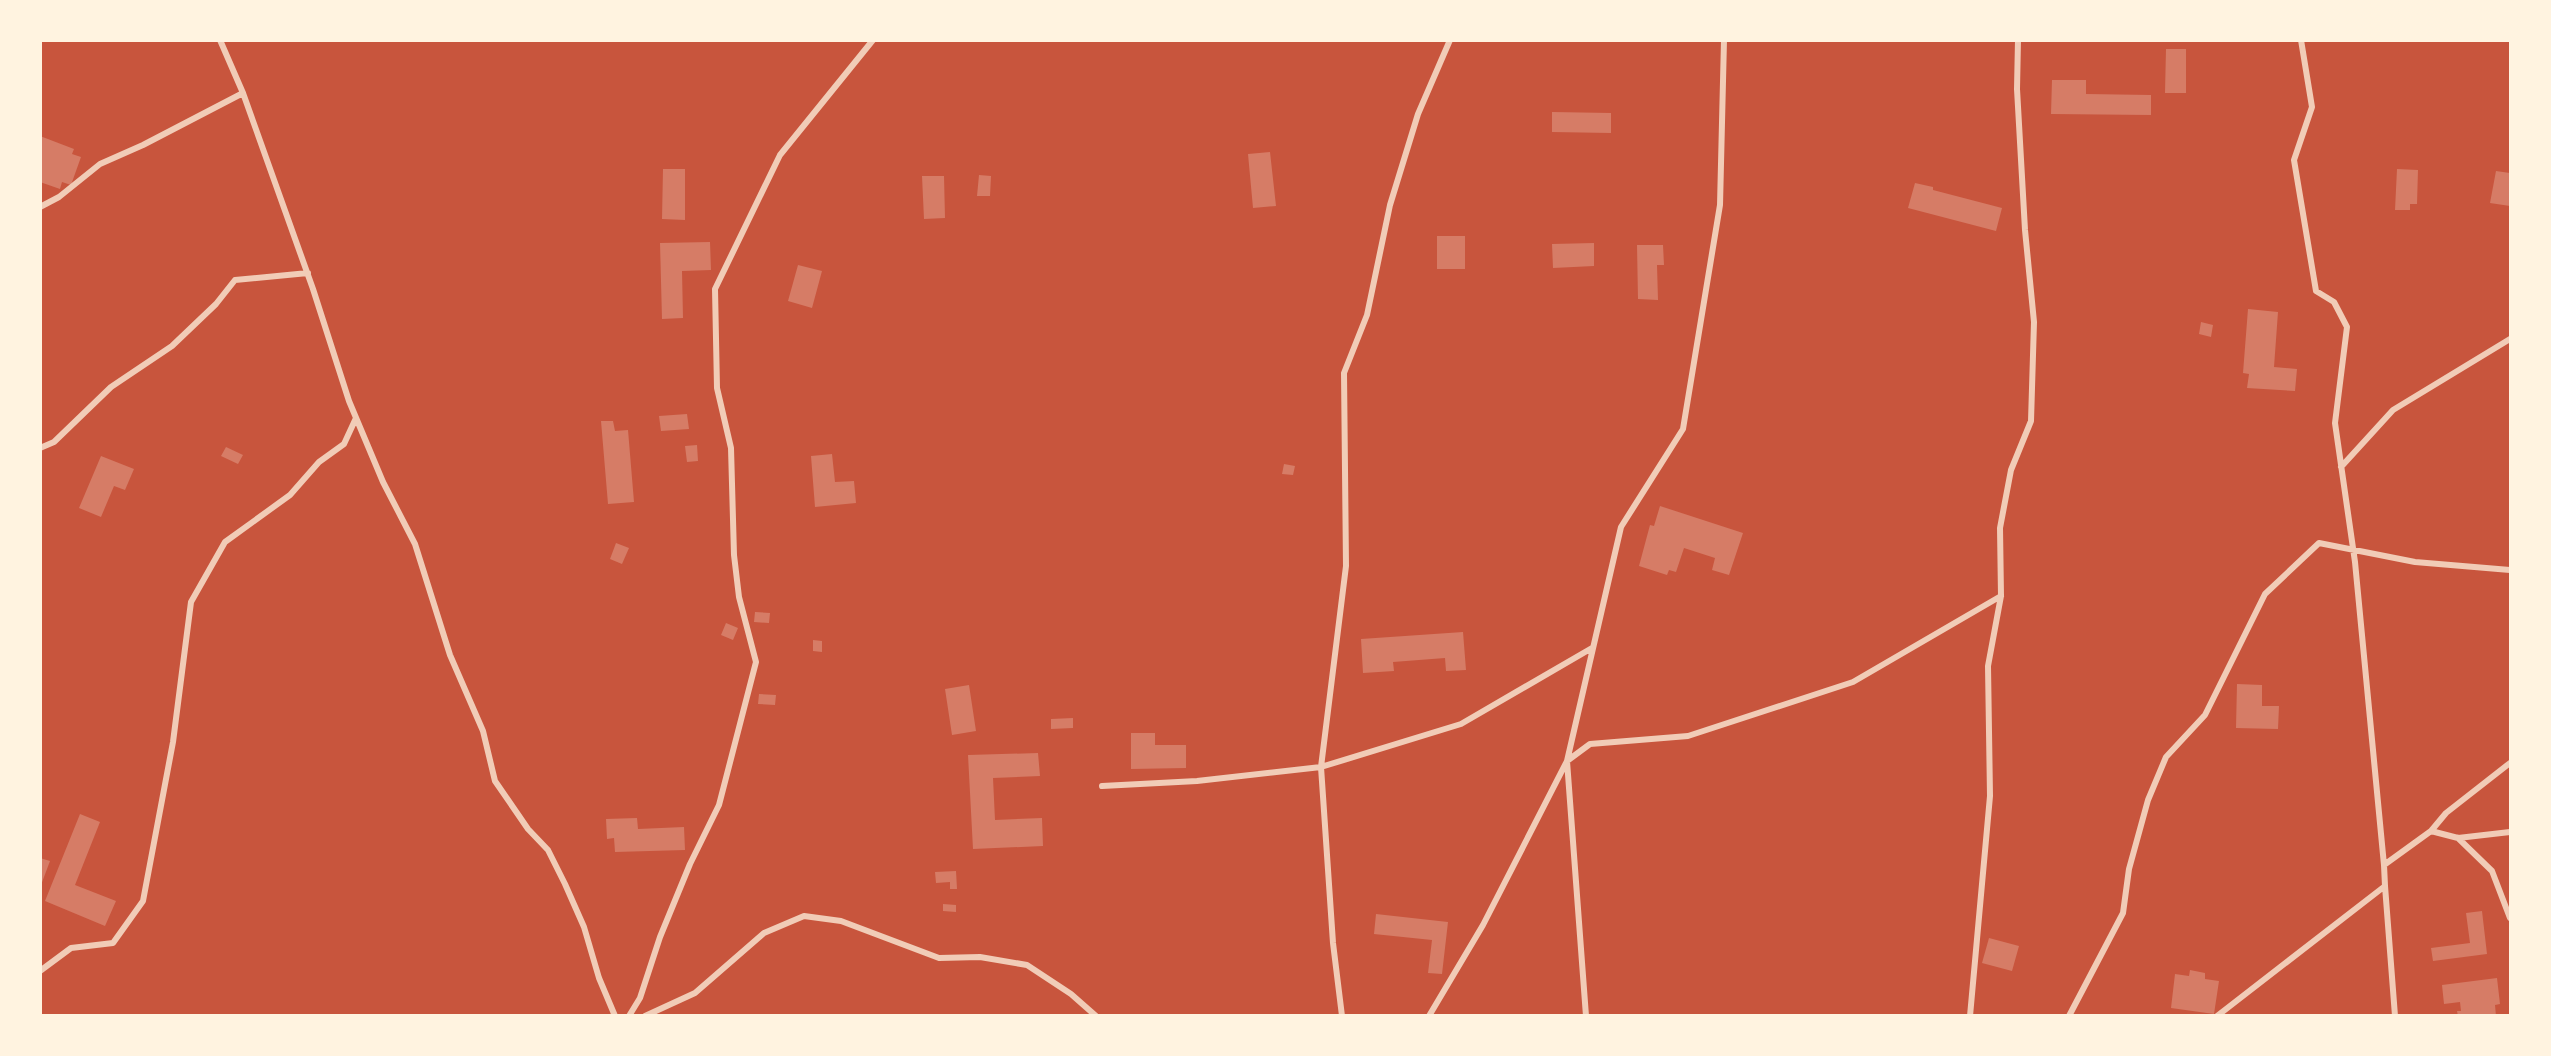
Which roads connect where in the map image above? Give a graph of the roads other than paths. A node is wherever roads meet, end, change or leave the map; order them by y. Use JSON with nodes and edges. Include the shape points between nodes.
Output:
{"nodes":[{"id":1,"x":220,"y":40,"type":"edge"},
{"id":2,"x":873,"y":40,"type":"edge"},
{"id":3,"x":1450,"y":40,"type":"edge"},
{"id":4,"x":1724,"y":40,"type":"edge"},
{"id":5,"x":2018,"y":40,"type":"edge"},
{"id":6,"x":2301,"y":40,"type":"edge"},
{"id":7,"x":243,"y":93,"type":"junction"},
{"id":8,"x":40,"y":207,"type":"edge"},
{"id":9,"x":308,"y":273,"type":"junction"},
{"id":10,"x":2511,"y":339,"type":"edge"},
{"id":11,"x":356,"y":418,"type":"junction"},
{"id":12,"x":40,"y":448,"type":"edge"},
{"id":13,"x":2341,"y":467,"type":"junction"},
{"id":14,"x":2353,"y":549,"type":"junction"},
{"id":15,"x":2511,"y":570,"type":"edge"},
{"id":16,"x":2001,"y":596,"type":"junction"},
{"id":17,"x":1593,"y":648,"type":"junction"},
{"id":18,"x":1567,"y":760,"type":"junction"},
{"id":19,"x":2511,"y":763,"type":"edge"},
{"id":20,"x":1321,"y":768,"type":"junction"},
{"id":21,"x":1102,"y":786,"type":"dead end"},
{"id":22,"x":2431,"y":831,"type":"junction"},
{"id":23,"x":2511,"y":832,"type":"edge"},
{"id":24,"x":2458,"y":837,"type":"junction"},
{"id":25,"x":2384,"y":865,"type":"junction"},
{"id":26,"x":2385,"y":886,"type":"junction"},
{"id":27,"x":2511,"y":918,"type":"edge"},
{"id":28,"x":40,"y":971,"type":"edge"},
{"id":29,"x":615,"y":1016,"type":"edge"},
{"id":30,"x":628,"y":1016,"type":"edge"},
{"id":31,"x":645,"y":1016,"type":"edge"},
{"id":32,"x":1096,"y":1016,"type":"edge"},
{"id":33,"x":1342,"y":1016,"type":"edge"},
{"id":34,"x":1429,"y":1016,"type":"edge"},
{"id":35,"x":1586,"y":1016,"type":"edge"},
{"id":36,"x":1970,"y":1016,"type":"edge"},
{"id":37,"x":2069,"y":1016,"type":"edge"},
{"id":38,"x":2217,"y":1016,"type":"edge"},
{"id":39,"x":2395,"y":1016,"type":"edge"}],
"edges":[{"from":1,"to":7,"type":"street"},
{"from":2,"to":30,"type":"street","via":[[780,155],[715,290],[717,388],[731,448],[734,555],[756,662],[719,805],[660,937],[640,998]]},
{"from":3,"to":20,"type":"street","via":[[1418,114],[1390,205],[1367,315],[1344,373],[1346,566]]},
{"from":4,"to":17,"type":"street","via":[[1720,205],[1683,429],[1621,527]]},
{"from":5,"to":16,"type":"street","via":[[2025,230],[2034,322],[2031,421],[2011,470],[2000,528]]},
{"from":6,"to":13,"type":"street","via":[[2312,107],[2294,160],[2316,291],[2334,302],[2347,327],[2335,423]]},
{"from":7,"to":8,"type":"street","via":[[100,164]]},
{"from":7,"to":9,"type":"street"},
{"from":9,"to":11,"type":"street"},
{"from":9,"to":12,"type":"street","via":[[235,280],[172,346],[111,387],[54,442]]},
{"from":10,"to":13,"type":"street","via":[[2393,410]]},
{"from":11,"to":28,"type":"street","via":[[344,444],[319,462],[290,495],[225,542],[191,602],[173,742],[143,901],[113,943],[71,948]]},
{"from":11,"to":29,"type":"street","via":[[382,482],[415,544],[450,655],[483,731],[495,781],[552,858],[584,927]]},
{"from":13,"to":14,"type":"street"},
{"from":14,"to":15,"type":"street","via":[[2415,562]]},
{"from":14,"to":25,"type":"street"},
{"from":14,"to":37,"type":"street","via":[[2319,543],[2265,594],[2205,715],[2166,757],[2148,800],[2129,869],[2123,913]]},
{"from":16,"to":18,"type":"street","via":[[1853,682],[1688,736],[1590,744]]},
{"from":16,"to":36,"type":"street","via":[[1988,666],[1990,796]]},
{"from":17,"to":18,"type":"street"},
{"from":17,"to":20,"type":"street","via":[[1461,724]]},
{"from":18,"to":34,"type":"street","via":[[1483,925]]},
{"from":18,"to":35,"type":"street"},
{"from":19,"to":22,"type":"street","via":[[2446,813]]},
{"from":20,"to":21,"type":"street"},
{"from":20,"to":33,"type":"street"},
{"from":22,"to":24,"type":"street"},
{"from":22,"to":25,"type":"street"},
{"from":23,"to":24,"type":"street"},
{"from":24,"to":27,"type":"street","via":[[2492,871]]},
{"from":25,"to":26,"type":"street"},
{"from":26,"to":38,"type":"street"},
{"from":26,"to":39,"type":"street"},
{"from":31,"to":32,"type":"street","via":[[695,993],[764,933],[804,916],[841,921],[939,958],[980,957],[1027,965]]}]}
